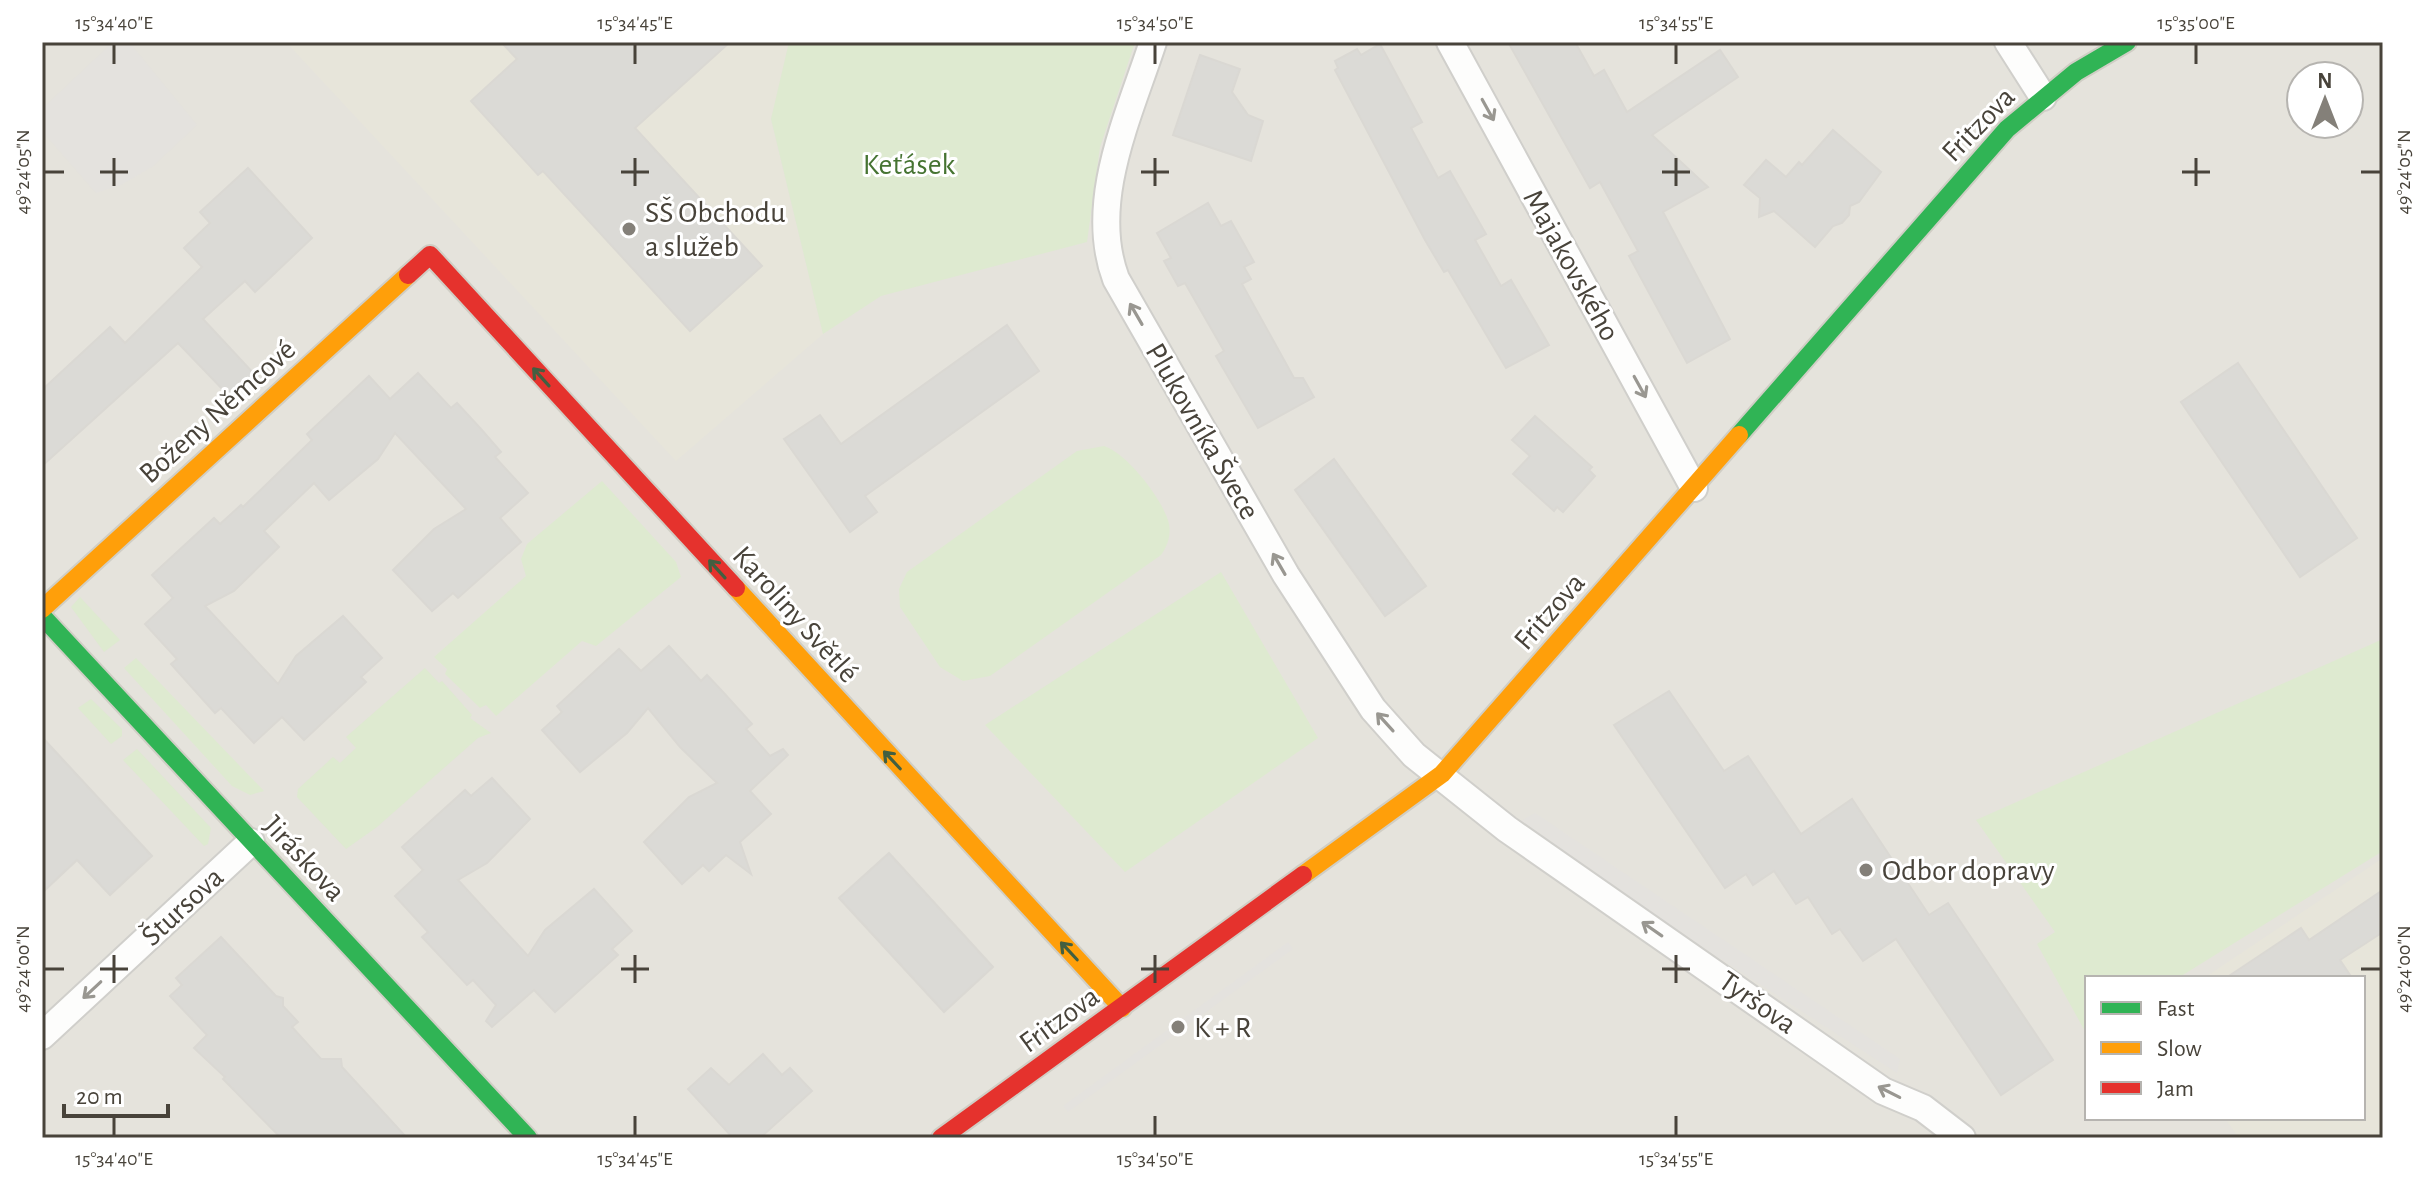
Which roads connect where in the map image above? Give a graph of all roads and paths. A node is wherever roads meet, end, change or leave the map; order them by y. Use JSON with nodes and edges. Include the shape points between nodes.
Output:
{"nodes":[{"id":1,"x":1153,"y":42,"type":"edge"},
{"id":2,"x":1450,"y":42,"type":"edge"},
{"id":3,"x":2008,"y":42,"type":"edge"},
{"id":4,"x":2127,"y":42,"type":"edge"},
{"id":5,"x":2043,"y":97,"type":"junction"},
{"id":6,"x":430,"y":255,"type":"joint"},
{"id":7,"x":1694,"y":488,"type":"junction"},
{"id":8,"x":42,"y":609,"type":"edge"},
{"id":9,"x":42,"y":616,"type":"edge"},
{"id":10,"x":1442,"y":774,"type":"junction"},
{"id":11,"x":251,"y":842,"type":"junction"},
{"id":12,"x":1122,"y":1008,"type":"junction"},
{"id":13,"x":42,"y":1036,"type":"edge"},
{"id":14,"x":528,"y":1138,"type":"edge"},
{"id":15,"x":941,"y":1138,"type":"edge"},
{"id":16,"x":1962,"y":1138,"type":"edge"}],
"edges":[{"from":10,"to":1,"type":"street","name":"Plukovníka Švece","one_way":true,"via":[[1414,755],[1373,709],[1320,630],[1116,279],[1107,254],[1106,208],[1121,140]]},
{"from":2,"to":7,"type":"street","name":"Majakovského","one_way":true},
{"from":3,"to":5,"type":"street"},
{"from":4,"to":5,"type":"street","name":"Fritzova"},
{"from":5,"to":7,"type":"street","name":"Fritzova","via":[[2007,129]]},
{"from":6,"to":8,"type":"street","name":"Boženy Němcové"},
{"from":12,"to":6,"type":"street","name":"Karoliny Světlé","one_way":true},
{"from":7,"to":10,"type":"street","name":"Fritzova"},
{"from":9,"to":11,"type":"street","name":"Jiráskova"},
{"from":10,"to":12,"type":"street","name":"Fritzova"},
{"from":16,"to":10,"type":"street","name":"Tyršova","one_way":true,"via":[[1923,1108],[1883,1091],[1507,829]]},
{"from":11,"to":13,"type":"street","name":"Štursova","one_way":true},
{"from":11,"to":14,"type":"street","name":"Jiráskova"},
{"from":12,"to":15,"type":"street","name":"Fritzova"}]}
